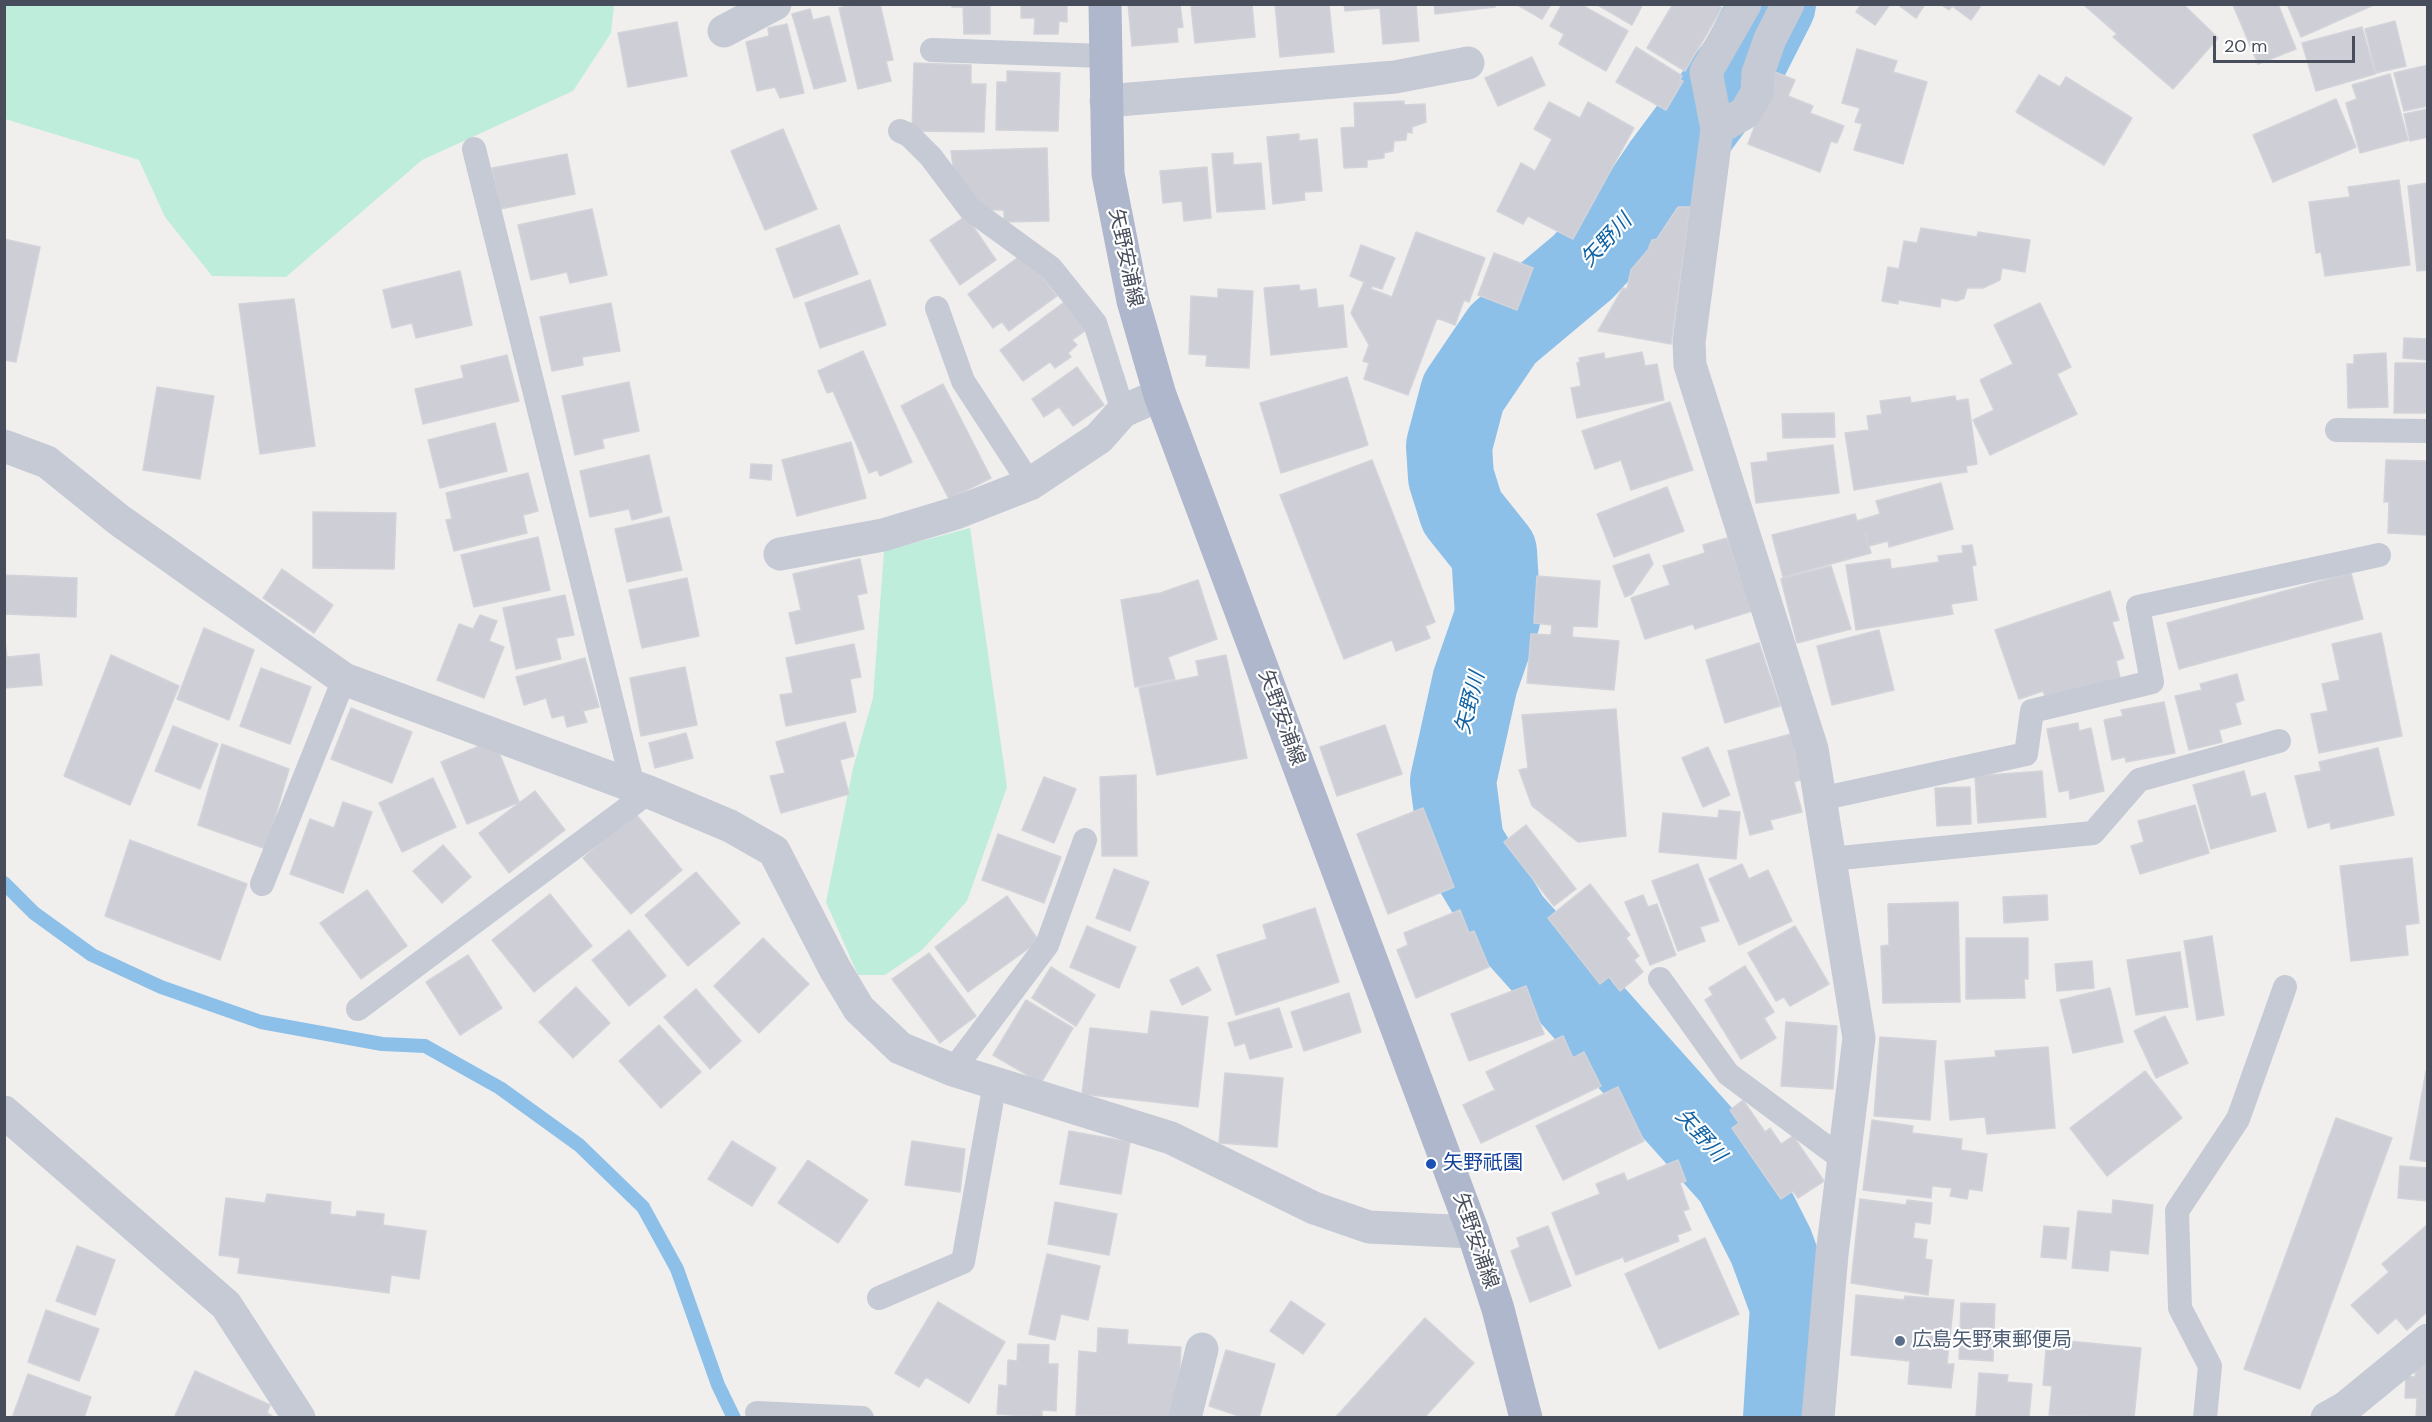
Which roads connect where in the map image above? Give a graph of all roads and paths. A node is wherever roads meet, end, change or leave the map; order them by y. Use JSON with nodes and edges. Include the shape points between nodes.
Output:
{"nodes":[{"id":1,"x":775,"y":4,"type":"edge"},
{"id":2,"x":1105,"y":4,"type":"edge"},
{"id":3,"x":1788,"y":4,"type":"edge"},
{"id":4,"x":1744,"y":5,"type":"edge"},
{"id":5,"x":724,"y":31,"type":"dead end"},
{"id":6,"x":932,"y":50,"type":"dead end"},
{"id":7,"x":1104,"y":56,"type":"junction"},
{"id":8,"x":1468,"y":63,"type":"dead end"},
{"id":9,"x":1106,"y":101,"type":"junction"},
{"id":10,"x":1717,"y":129,"type":"junction"},
{"id":11,"x":900,"y":131,"type":"dead end"},
{"id":12,"x":474,"y":148,"type":"dead end"},
{"id":13,"x":936,"y":308,"type":"dead end"},
{"id":14,"x":1160,"y":395,"type":"junction"},
{"id":15,"x":1123,"y":411,"type":"junction"},
{"id":16,"x":2337,"y":430,"type":"dead end"},
{"id":17,"x":2427,"y":431,"type":"edge"},
{"id":18,"x":4,"y":446,"type":"edge"},
{"id":19,"x":1030,"y":484,"type":"junction"},
{"id":20,"x":780,"y":554,"type":"dead end"},
{"id":21,"x":2379,"y":555,"type":"dead end"},
{"id":22,"x":344,"y":679,"type":"junction"},
{"id":23,"x":2279,"y":741,"type":"dead end"},
{"id":24,"x":641,"y":789,"type":"junction"},
{"id":25,"x":1820,"y":798,"type":"junction"},
{"id":26,"x":1085,"y":840,"type":"dead end"},
{"id":27,"x":1830,"y":859,"type":"junction"},
{"id":28,"x":262,"y":884,"type":"dead end"},
{"id":29,"x":1660,"y":979,"type":"dead end"},
{"id":30,"x":2285,"y":987,"type":"dead end"},
{"id":31,"x":358,"y":1009,"type":"dead end"},
{"id":32,"x":953,"y":1070,"type":"junction"},
{"id":33,"x":995,"y":1083,"type":"junction"},
{"id":34,"x":4,"y":1112,"type":"edge"},
{"id":35,"x":1844,"y":1160,"type":"junction"},
{"id":36,"x":1473,"y":1232,"type":"junction"},
{"id":37,"x":879,"y":1298,"type":"dead end"},
{"id":38,"x":2427,"y":1340,"type":"edge"},
{"id":39,"x":1202,"y":1349,"type":"dead end"},
{"id":40,"x":757,"y":1413,"type":"dead end"},
{"id":41,"x":2330,"y":1417,"type":"edge"},
{"id":42,"x":299,"y":1418,"type":"edge"},
{"id":43,"x":862,"y":1418,"type":"edge"},
{"id":44,"x":1185,"y":1418,"type":"edge"},
{"id":45,"x":1526,"y":1418,"type":"edge"},
{"id":46,"x":1818,"y":1418,"type":"edge"},
{"id":47,"x":2205,"y":1418,"type":"edge"}],
"edges":[{"from":1,"to":5,"type":"street"},
{"from":2,"to":7,"type":"main road","name":"矢野安浦線"},
{"from":3,"to":10,"type":"street","via":[[1758,73],[1757,93],[1744,113]]},
{"from":4,"to":10,"type":"street","via":[[1706,72]]},
{"from":6,"to":7,"type":"lane"},
{"from":7,"to":9,"type":"main road","name":"矢野安浦線"},
{"from":8,"to":9,"type":"street","via":[[1395,77]]},
{"from":9,"to":14,"type":"main road","name":"矢野安浦線","via":[[1108,174],[1133,301]]},
{"from":10,"to":25,"type":"street","via":[[1689,342],[1690,364],[1812,749]]},
{"from":11,"to":15,"type":"lane","via":[[931,157],[970,209],[1051,268],[1095,323]]},
{"from":12,"to":24,"type":"lane"},
{"from":13,"to":19,"type":"lane","via":[[963,381]]},
{"from":14,"to":15,"type":"street"},
{"from":14,"to":36,"type":"main road","name":"矢野安浦線"},
{"from":15,"to":19,"type":"street","via":[[1099,438]]},
{"from":16,"to":17,"type":"lane"},
{"from":18,"to":22,"type":"street","via":[[47,462],[119,520]]},
{"from":19,"to":20,"type":"street","via":[[956,513],[883,535]]},
{"from":21,"to":25,"type":"lane","via":[[2138,607],[2152,682],[2032,711],[2026,754]]},
{"from":22,"to":24,"type":"street"},
{"from":22,"to":28,"type":"lane"},
{"from":23,"to":27,"type":"lane","via":[[2139,780],[2093,833]]},
{"from":24,"to":31,"type":"lane"},
{"from":24,"to":32,"type":"street","via":[[730,826],[774,851],[859,1009],[900,1048]]},
{"from":25,"to":27,"type":"street"},
{"from":26,"to":32,"type":"lane","via":[[1047,945]]},
{"from":27,"to":35,"type":"street","via":[[1859,1038]]},
{"from":29,"to":35,"type":"lane","via":[[1728,1074]]},
{"from":30,"to":47,"type":"lane","via":[[2238,1119],[2177,1211],[2180,1308],[2210,1366]]},
{"from":32,"to":33,"type":"street"},
{"from":33,"to":36,"type":"street","via":[[1171,1138],[1314,1208],[1369,1227]]},
{"from":33,"to":37,"type":"lane","via":[[963,1262]]},
{"from":34,"to":42,"type":"street","via":[[226,1305]]},
{"from":35,"to":46,"type":"street"},
{"from":36,"to":45,"type":"main road","name":"矢野安浦線"},
{"from":38,"to":41,"type":"street"},
{"from":39,"to":44,"type":"street"},
{"from":40,"to":43,"type":"lane"}]}
